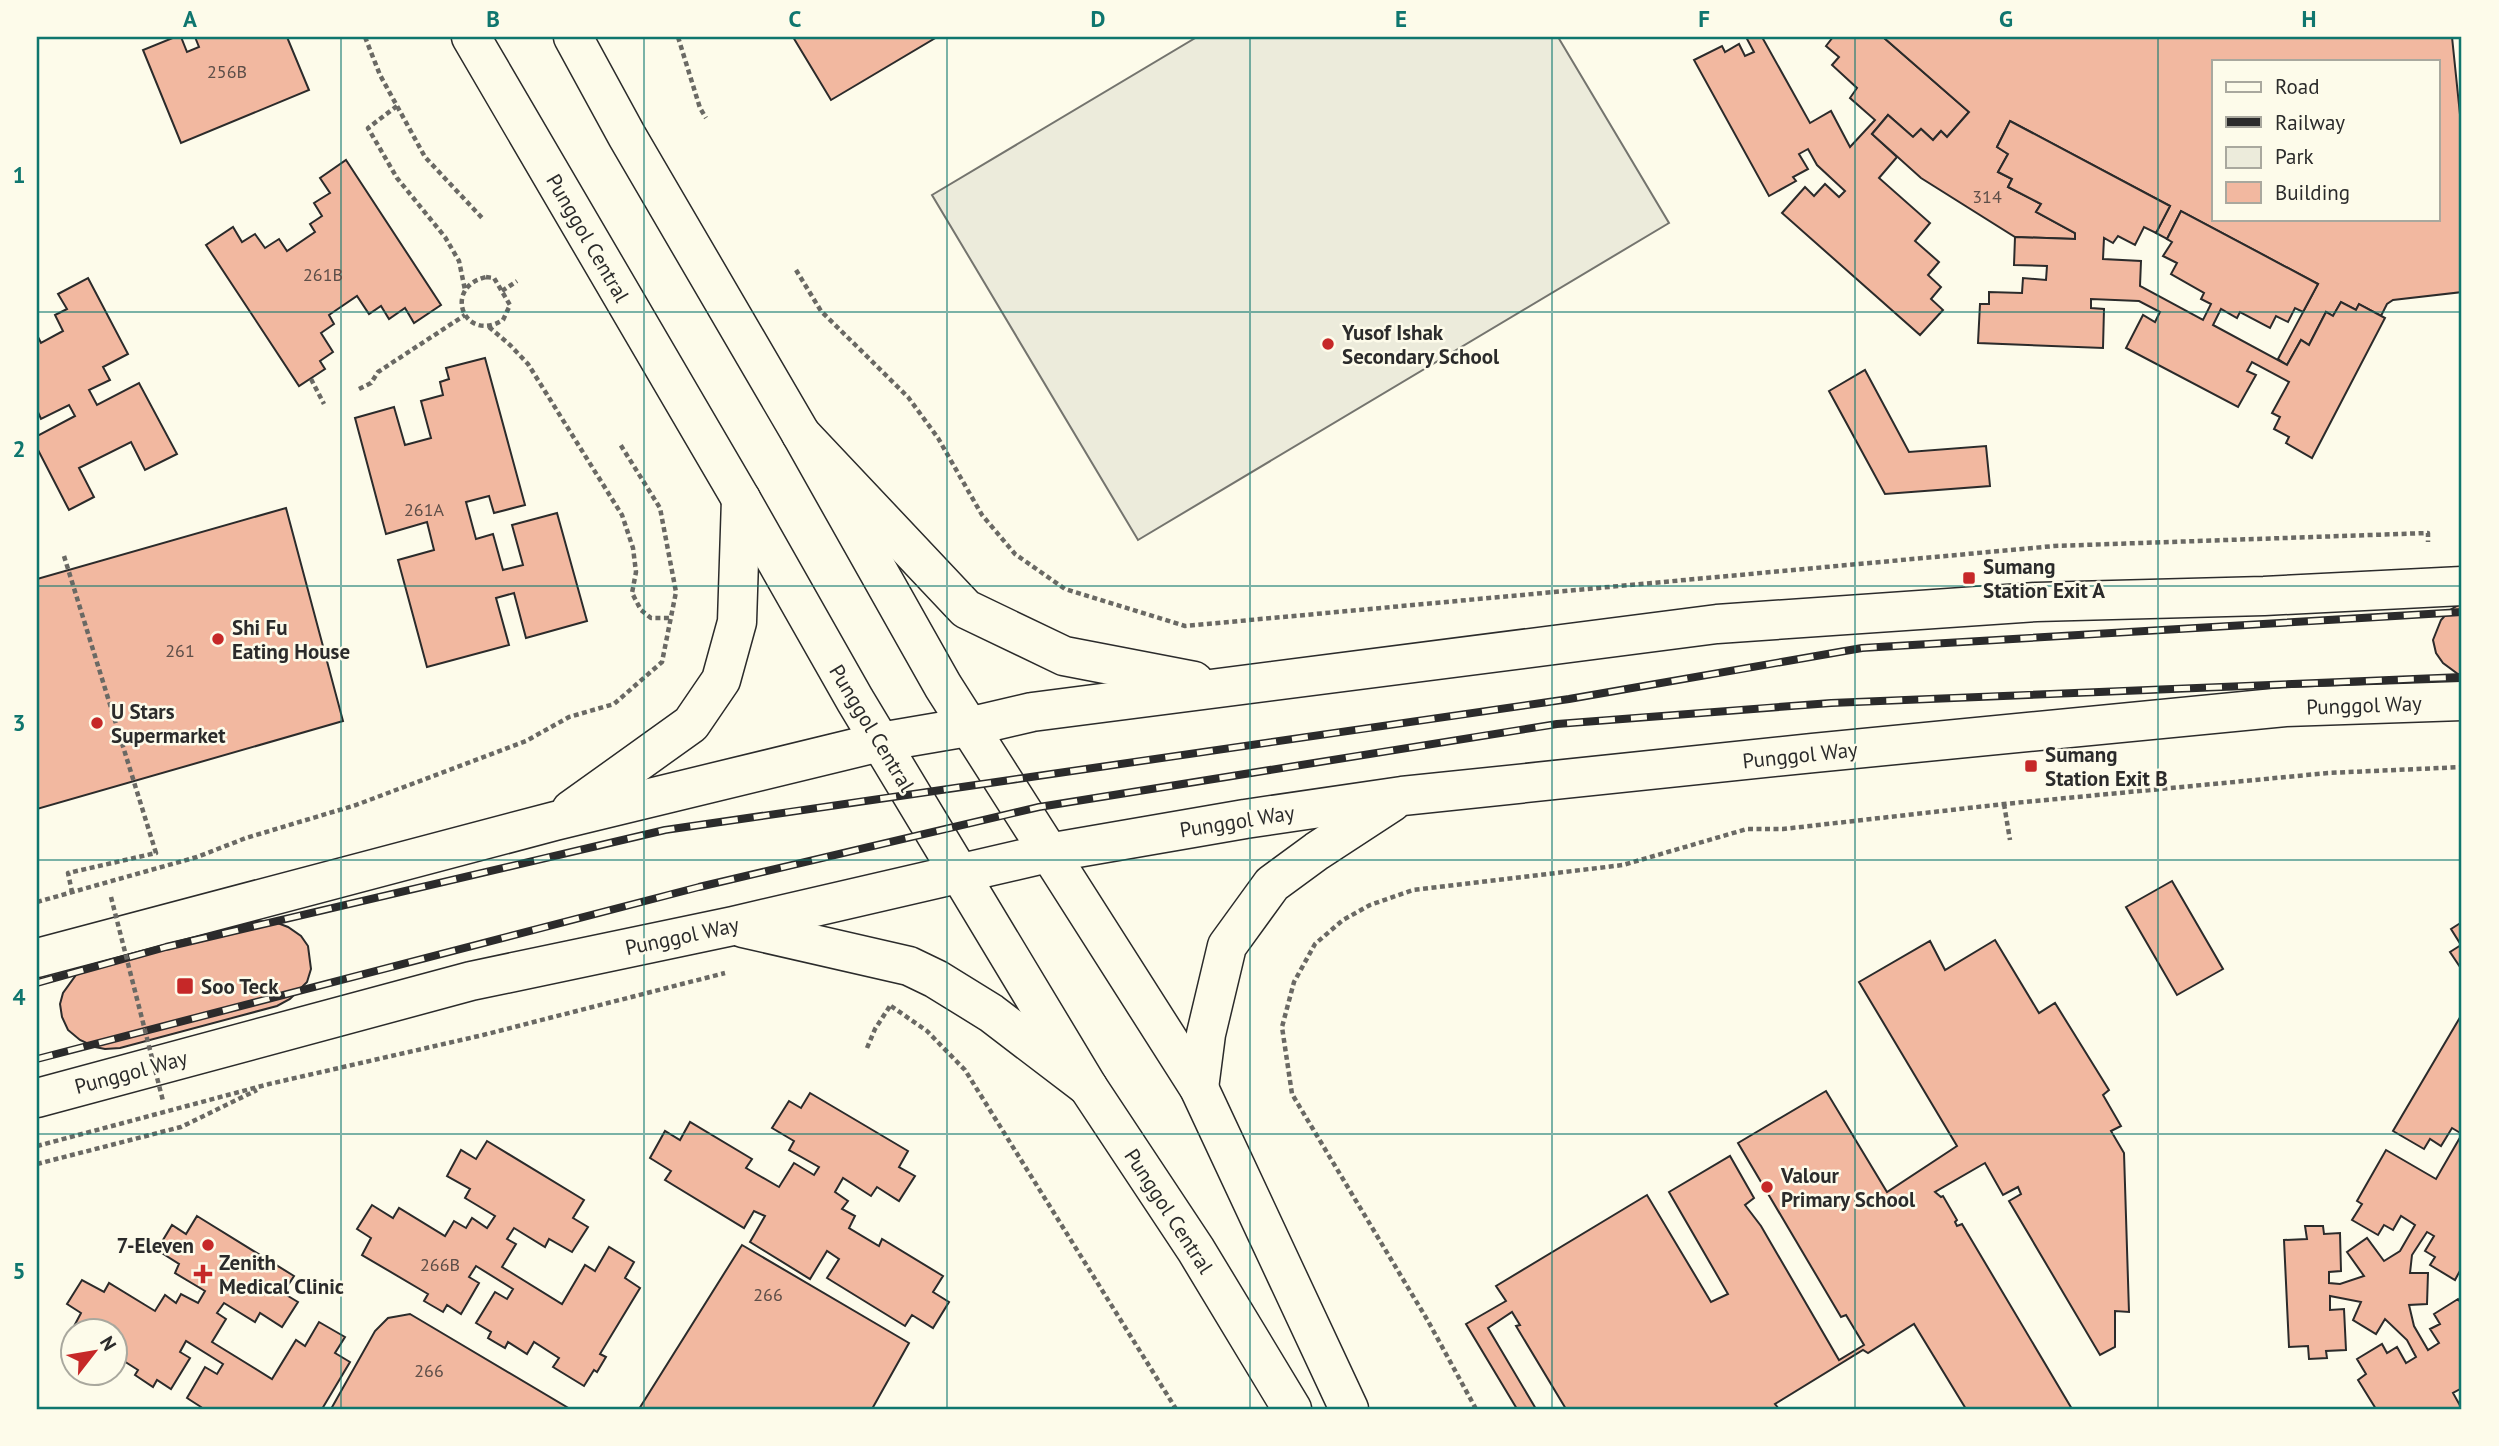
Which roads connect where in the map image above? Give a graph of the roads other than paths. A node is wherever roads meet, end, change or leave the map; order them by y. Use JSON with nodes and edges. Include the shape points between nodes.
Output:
{"nodes":[{"id":1,"x":471,"y":37,"type":"edge"},
{"id":2,"x":573,"y":37,"type":"edge"},
{"id":3,"x":801,"y":434,"type":"junction"},
{"id":4,"x":741,"y":499,"type":"junction"},
{"id":5,"x":2462,"y":586,"type":"edge"},
{"id":6,"x":1227,"y":687,"type":"junction"},
{"id":7,"x":2462,"y":701,"type":"edge"},
{"id":8,"x":968,"y":727,"type":"junction"},
{"id":9,"x":880,"y":742,"type":"junction"},
{"id":10,"x":1402,"y":796,"type":"junction"},
{"id":11,"x":555,"y":821,"type":"junction"},
{"id":12,"x":1048,"y":853,"type":"junction"},
{"id":13,"x":959,"y":872,"type":"junction"},
{"id":14,"x":733,"y":926,"type":"junction"},
{"id":15,"x":37,"y":958,"type":"edge"},
{"id":16,"x":1087,"y":1087,"type":"junction"},
{"id":17,"x":1199,"y":1088,"type":"junction"},
{"id":18,"x":37,"y":1098,"type":"edge"},
{"id":19,"x":1292,"y":1409,"type":"edge"},
{"id":20,"x":1349,"y":1409,"type":"edge"}],
"edges":[{"from":1,"to":4,"type":"main road","name":"Punggol Central"},
{"from":2,"to":3,"type":"main road"},
{"from":3,"to":6,"type":"main road","via":[[966,609],[1064,656]]},
{"from":3,"to":8,"type":"main road"},
{"from":4,"to":9,"type":"main road","name":"Punggol Central"},
{"from":4,"to":11,"type":"main road","via":[[737,622],[721,680],[691,724]]},
{"from":5,"to":6,"type":"main road","via":[[2036,602],[1717,624]]},
{"from":6,"to":8,"type":"main road","via":[[1032,712]]},
{"from":7,"to":10,"type":"main road","name":"Punggol Way","via":[[2272,709]]},
{"from":8,"to":9,"type":"main road"},
{"from":8,"to":12,"type":"main road"},
{"from":9,"to":11,"type":"main road"},
{"from":9,"to":13,"type":"main road","name":"Punggol Central"},
{"from":10,"to":12,"type":"main road","name":"Punggol Way"},
{"from":10,"to":17,"type":"main road","via":[[1272,884],[1227,946],[1206,1034]]},
{"from":11,"to":15,"type":"main road"},
{"from":12,"to":13,"type":"main road","name":"Punggol Way"},
{"from":12,"to":17,"type":"main road"},
{"from":13,"to":14,"type":"main road","name":"Punggol Way"},
{"from":13,"to":16,"type":"main road","name":"Punggol Central"},
{"from":14,"to":16,"type":"main road","via":[[909,966],[991,1013]]},
{"from":14,"to":18,"type":"main road","name":"Punggol Way","via":[[471,981]]},
{"from":16,"to":19,"type":"main road","name":"Punggol Central","via":[[1196,1250]]},
{"from":17,"to":20,"type":"main road"}]}
